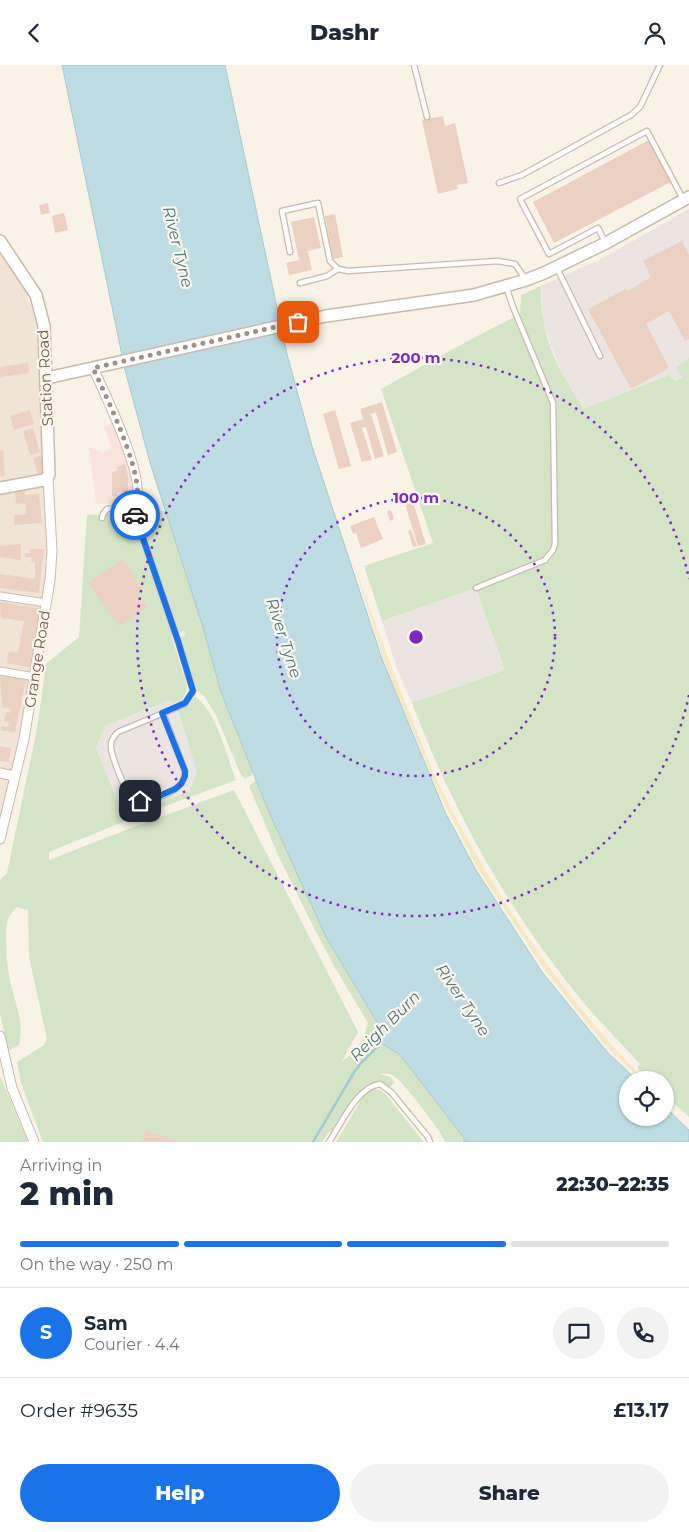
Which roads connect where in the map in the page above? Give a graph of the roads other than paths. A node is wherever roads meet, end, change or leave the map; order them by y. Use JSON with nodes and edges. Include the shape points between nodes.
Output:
{"nodes":[{"id":1,"x":414,"y":65,"type":"edge"},
{"id":2,"x":660,"y":65,"type":"edge"},
{"id":3,"x":427,"y":117,"type":"dead end"},
{"id":4,"x":499,"y":183,"type":"dead end"},
{"id":5,"x":687,"y":199,"type":"edge"},
{"id":6,"x":0,"y":241,"type":"edge"},
{"id":7,"x":606,"y":243,"type":"junction"},
{"id":8,"x":290,"y":252,"type":"dead end"},
{"id":9,"x":556,"y":267,"type":"junction"},
{"id":10,"x":338,"y":269,"type":"junction"},
{"id":11,"x":526,"y":280,"type":"junction"},
{"id":12,"x":300,"y":283,"type":"dead end"},
{"id":13,"x":506,"y":286,"type":"junction"},
{"id":14,"x":600,"y":356,"type":"dead end"},
{"id":15,"x":93,"y":368,"type":"junction"},
{"id":16,"x":47,"y":378,"type":"junction"},
{"id":17,"x":48,"y":477,"type":"junction"},
{"id":18,"x":0,"y":489,"type":"edge"},
{"id":19,"x":132,"y":506,"type":"junction"},
{"id":20,"x":102,"y":518,"type":"dead end"},
{"id":21,"x":476,"y":588,"type":"dead end"},
{"id":22,"x":0,"y":596,"type":"edge"},
{"id":23,"x":46,"y":603,"type":"junction"},
{"id":24,"x":0,"y":671,"type":"edge"},
{"id":25,"x":35,"y":677,"type":"junction"},
{"id":26,"x":162,"y":713,"type":"junction"},
{"id":27,"x":0,"y":773,"type":"edge"},
{"id":28,"x":14,"y":776,"type":"junction"},
{"id":29,"x":3,"y":810,"type":"edge"},
{"id":30,"x":0,"y":839,"type":"edge"},
{"id":31,"x":0,"y":1036,"type":"edge"},
{"id":32,"x":34,"y":1142,"type":"edge"},
{"id":33,"x":329,"y":1142,"type":"edge"},
{"id":34,"x":430,"y":1142,"type":"edge"}],
"edges":[{"from":1,"to":3,"type":"lane"},
{"from":2,"to":4,"type":"lane","via":[[640,107],[632,115],[522,175]]},
{"from":5,"to":7,"type":"street"},
{"from":5,"to":7,"type":"lane","via":[[647,131],[520,199],[549,254],[598,228]]},
{"from":6,"to":16,"type":"street","name":"Station Road","via":[[36,295],[44,326]]},
{"from":7,"to":9,"type":"street"},
{"from":8,"to":10,"type":"lane","via":[[282,211],[318,203],[330,261]]},
{"from":9,"to":11,"type":"street"},
{"from":9,"to":14,"type":"lane"},
{"from":10,"to":11,"type":"lane","via":[[498,261],[515,264]]},
{"from":10,"to":12,"type":"lane","via":[[327,276]]},
{"from":11,"to":13,"type":"street"},
{"from":13,"to":15,"type":"street","via":[[474,295],[337,314]]},
{"from":13,"to":21,"type":"lane","via":[[553,403],[554,543],[553,550],[544,560]]},
{"from":15,"to":16,"type":"street"},
{"from":15,"to":19,"type":"street","via":[[129,452],[138,499]]},
{"from":16,"to":17,"type":"street","name":"Station Road"},
{"from":17,"to":18,"type":"street"},
{"from":17,"to":23,"type":"street","name":"Grange Road","via":[[52,551]]},
{"from":19,"to":20,"type":"lane","via":[[107,509]]},
{"from":19,"to":26,"type":"lane","via":[[193,691],[185,703]]},
{"from":22,"to":23,"type":"street"},
{"from":23,"to":25,"type":"street","name":"Grange Road"},
{"from":24,"to":25,"type":"street"},
{"from":25,"to":28,"type":"street","name":"Grange Road"},
{"from":26,"to":26,"type":"lane","via":[[118,732],[111,741],[112,755],[129,794],[140,801],[175,789],[185,776]]},
{"from":27,"to":28,"type":"street"},
{"from":28,"to":29,"type":"street","name":"Grange Road"},
{"from":29,"to":30,"type":"street","name":"Grange Road"},
{"from":31,"to":32,"type":"street","via":[[12,1088]]},
{"from":33,"to":34,"type":"lane","via":[[356,1100],[369,1086],[380,1084],[391,1092]]}]}
